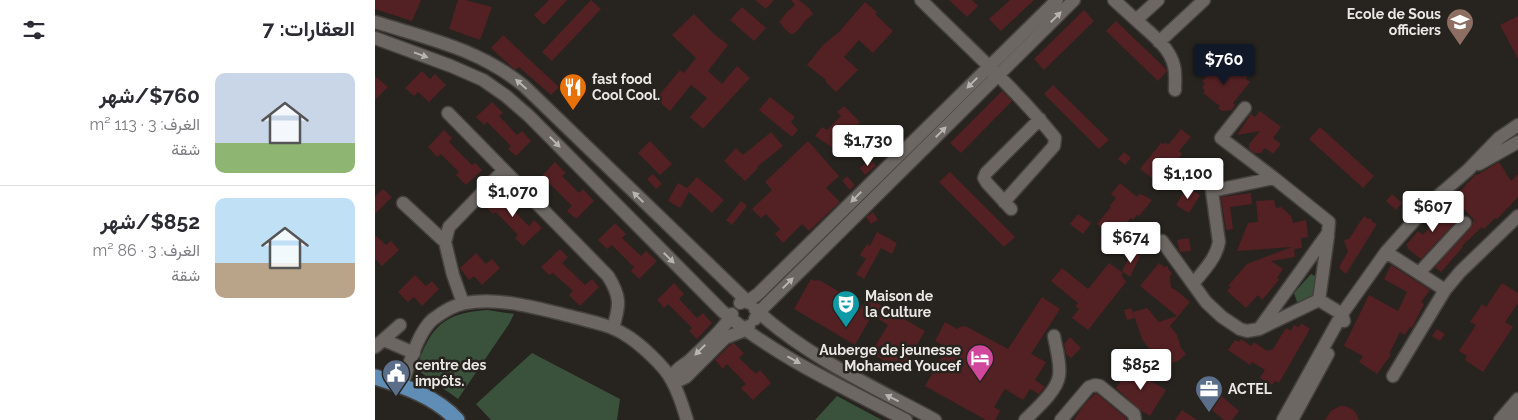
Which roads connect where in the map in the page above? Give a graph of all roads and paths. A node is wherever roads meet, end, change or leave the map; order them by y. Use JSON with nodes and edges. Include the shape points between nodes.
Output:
{"nodes":[{"id":1,"x":921,"y":0,"type":"edge"},
{"id":2,"x":1057,"y":0,"type":"edge"},
{"id":3,"x":1074,"y":0,"type":"edge"},
{"id":4,"x":1114,"y":0,"type":"edge"},
{"id":5,"x":1158,"y":0,"type":"edge"},
{"id":6,"x":1204,"y":0,"type":"edge"},
{"id":7,"x":1137,"y":20,"type":"junction"},
{"id":8,"x":375,"y":22,"type":"edge"},
{"id":9,"x":375,"y":38,"type":"edge"},
{"id":10,"x":1159,"y":42,"type":"junction"},
{"id":11,"x":389,"y":43,"type":"junction"},
{"id":12,"x":375,"y":44,"type":"edge"},
{"id":13,"x":993,"y":71,"type":"junction"},
{"id":14,"x":1175,"y":90,"type":"dead end"},
{"id":15,"x":1245,"y":108,"type":"dead end"},
{"id":16,"x":448,"y":113,"type":"dead end"},
{"id":17,"x":1040,"y":120,"type":"junction"},
{"id":18,"x":1518,"y":125,"type":"edge"},
{"id":19,"x":1518,"y":142,"type":"edge"},
{"id":20,"x":504,"y":170,"type":"junction"},
{"id":21,"x":1468,"y":170,"type":"junction"},
{"id":22,"x":1274,"y":178,"type":"junction"},
{"id":23,"x":403,"y":203,"type":"dead end"},
{"id":24,"x":1518,"y":216,"type":"edge"},
{"id":25,"x":1465,"y":223,"type":"dead end"},
{"id":26,"x":1329,"y":231,"type":"junction"},
{"id":27,"x":1162,"y":241,"type":"dead end"},
{"id":28,"x":445,"y":242,"type":"junction"},
{"id":29,"x":1386,"y":252,"type":"junction"},
{"id":30,"x":1419,"y":273,"type":"junction"},
{"id":31,"x":1193,"y":284,"type":"junction"},
{"id":32,"x":1445,"y":290,"type":"junction"},
{"id":33,"x":1319,"y":300,"type":"junction"},
{"id":34,"x":463,"y":303,"type":"junction"},
{"id":35,"x":745,"y":314,"type":"junction"},
{"id":36,"x":1342,"y":314,"type":"junction"},
{"id":37,"x":400,"y":325,"type":"dead end"},
{"id":38,"x":613,"y":328,"type":"junction"},
{"id":39,"x":1259,"y":329,"type":"junction"},
{"id":40,"x":1053,"y":336,"type":"dead end"},
{"id":41,"x":379,"y":344,"type":"edge"},
{"id":42,"x":414,"y":353,"type":"junction"},
{"id":43,"x":659,"y":364,"type":"junction"},
{"id":44,"x":683,"y":372,"type":"junction"},
{"id":45,"x":375,"y":376,"type":"edge"},
{"id":46,"x":1393,"y":376,"type":"dead end"},
{"id":47,"x":672,"y":380,"type":"junction"},
{"id":48,"x":402,"y":385,"type":"junction"},
{"id":49,"x":1518,"y":398,"type":"edge"},
{"id":50,"x":682,"y":405,"type":"junction"},
{"id":51,"x":1518,"y":413,"type":"edge"},
{"id":52,"x":457,"y":420,"type":"edge"},
{"id":53,"x":687,"y":420,"type":"edge"},
{"id":54,"x":906,"y":420,"type":"edge"},
{"id":55,"x":935,"y":420,"type":"edge"},
{"id":56,"x":1025,"y":420,"type":"edge"},
{"id":57,"x":1061,"y":420,"type":"edge"},
{"id":58,"x":1135,"y":420,"type":"edge"},
{"id":59,"x":1274,"y":420,"type":"edge"},
{"id":60,"x":1283,"y":420,"type":"edge"},
{"id":61,"x":1292,"y":420,"type":"edge"},
{"id":62,"x":1499,"y":420,"type":"edge"},
{"id":63,"x":1512,"y":420,"type":"edge"}],
"edges":[{"from":1,"to":13,"type":"street"},
{"from":2,"to":13,"type":"street"},
{"from":13,"to":3,"type":"street","one_way":true},
{"from":4,"to":7,"type":"street"},
{"from":5,"to":7,"type":"street"},
{"from":6,"to":10,"type":"street"},
{"from":7,"to":10,"type":"street"},
{"from":35,"to":8,"type":"street","one_way":true,"via":[[524,86],[465,50]]},
{"from":9,"to":11,"type":"street"},
{"from":10,"to":14,"type":"street","via":[[1174,65]]},
{"from":11,"to":12,"type":"street"},
{"from":11,"to":35,"type":"street","one_way":true,"via":[[495,87]]},
{"from":13,"to":17,"type":"street"},
{"from":13,"to":35,"type":"street"},
{"from":15,"to":22,"type":"street","via":[[1221,138]]},
{"from":16,"to":20,"type":"street"},
{"from":17,"to":17,"type":"street","via":[[986,173],[987,183],[1007,206],[1054,146],[1055,138]]},
{"from":18,"to":21,"type":"street","via":[[1499,138]]},
{"from":19,"to":21,"type":"street"},
{"from":20,"to":28,"type":"street","via":[[449,227]]},
{"from":20,"to":38,"type":"street","via":[[608,276],[619,298]]},
{"from":21,"to":29,"type":"street","via":[[1430,203]]},
{"from":22,"to":26,"type":"street","via":[[1329,222]]},
{"from":22,"to":31,"type":"street","via":[[1212,191],[1218,249]]},
{"from":23,"to":28,"type":"street"},
{"from":24,"to":32,"type":"street"},
{"from":25,"to":30,"type":"street"},
{"from":26,"to":33,"type":"street"},
{"from":26,"to":39,"type":"street"},
{"from":27,"to":31,"type":"street"},
{"from":28,"to":34,"type":"street"},
{"from":29,"to":30,"type":"street"},
{"from":29,"to":36,"type":"street"},
{"from":30,"to":32,"type":"street"},
{"from":31,"to":39,"type":"street","via":[[1206,302],[1232,325],[1247,331]]},
{"from":32,"to":46,"type":"street"},
{"from":33,"to":36,"type":"street"},
{"from":33,"to":39,"type":"street"},
{"from":34,"to":38,"type":"street","via":[[512,303]]},
{"from":34,"to":42,"type":"street","via":[[431,321]]},
{"from":35,"to":44,"type":"street","via":[[725,338]]},
{"from":35,"to":44,"type":"street","one_way":true,"via":[[688,362]]},
{"from":35,"to":54,"type":"street","one_way":true,"via":[[763,343]]},
{"from":55,"to":35,"type":"street","one_way":true,"via":[[876,390],[789,336]]},
{"from":36,"to":59,"type":"street","via":[[1325,331]]},
{"from":36,"to":60,"type":"street"},
{"from":36,"to":61,"type":"street","via":[[1342,330]]},
{"from":37,"to":41,"type":"street"},
{"from":38,"to":43,"type":"street"},
{"from":40,"to":56,"type":"street","via":[[1059,367],[1057,383]]},
{"from":41,"to":42,"type":"street"},
{"from":42,"to":48,"type":"street"},
{"from":43,"to":44,"type":"street"},
{"from":43,"to":47,"type":"street"},
{"from":44,"to":47,"type":"street","via":[[676,371]]},
{"from":44,"to":50,"type":"street"},
{"from":45,"to":48,"type":"main road"},
{"from":47,"to":50,"type":"street"},
{"from":48,"to":52,"type":"main road","via":[[426,396]]},
{"from":49,"to":62,"type":"street"},
{"from":50,"to":53,"type":"street"},
{"from":51,"to":63,"type":"street"},
{"from":57,"to":58,"type":"street","via":[[1089,387],[1095,385],[1134,414]]}]}
